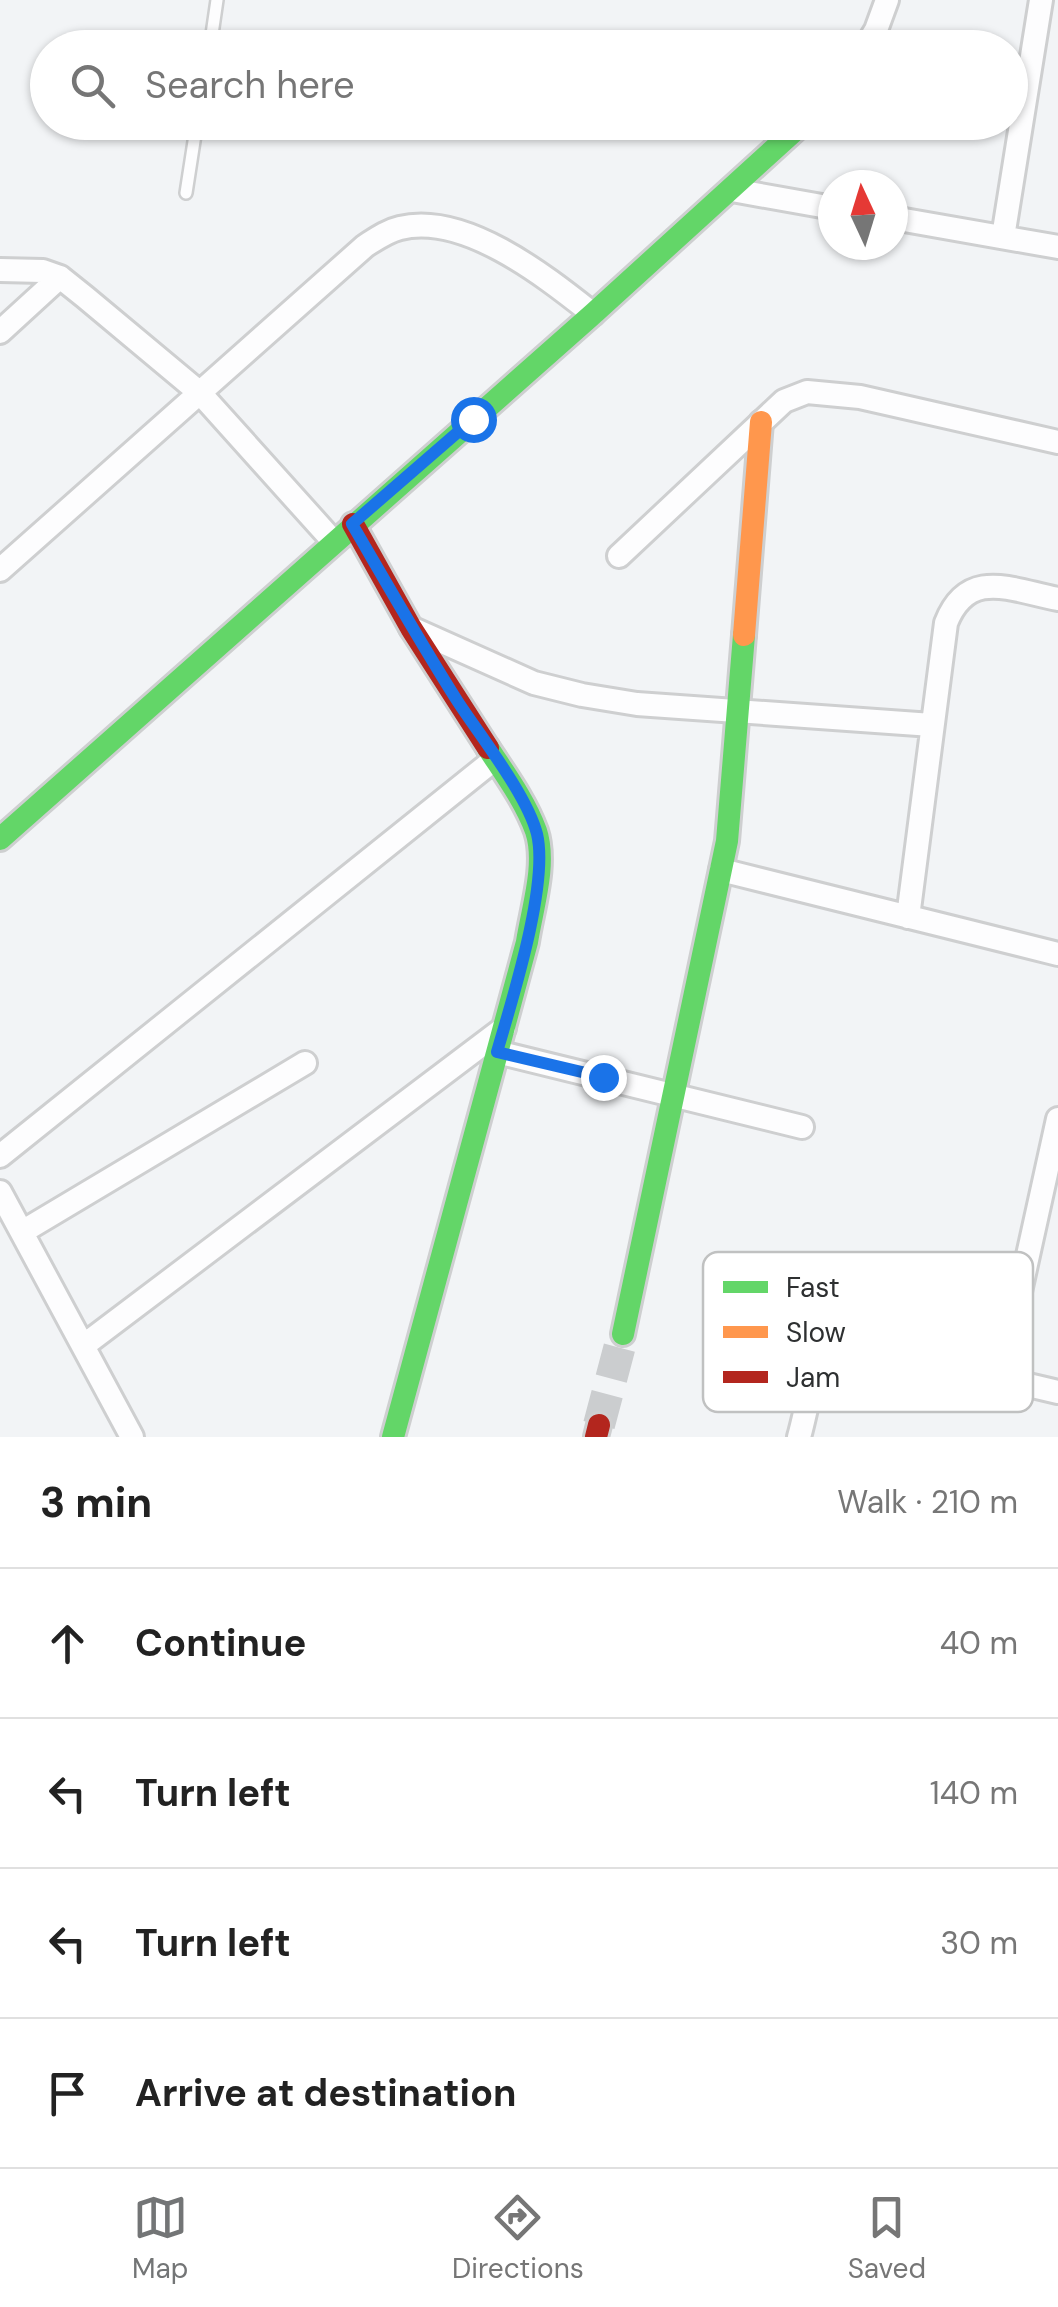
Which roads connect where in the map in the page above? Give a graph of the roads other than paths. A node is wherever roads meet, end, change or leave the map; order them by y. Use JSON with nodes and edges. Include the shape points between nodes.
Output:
{"nodes":[{"id":1,"x":218,"y":0,"type":"edge"},
{"id":2,"x":886,"y":0,"type":"edge"},
{"id":3,"x":1041,"y":0,"type":"edge"},
{"id":4,"x":213,"y":30,"type":"edge"},
{"id":5,"x":876,"y":30,"type":"edge"},
{"id":6,"x":1028,"y":81,"type":"edge"},
{"id":7,"x":194,"y":140,"type":"edge"},
{"id":8,"x":785,"y":140,"type":"edge"},
{"id":9,"x":1019,"y":140,"type":"edge"},
{"id":10,"x":732,"y":190,"type":"junction"},
{"id":11,"x":186,"y":193,"type":"dead end"},
{"id":12,"x":818,"y":205,"type":"edge"},
{"id":13,"x":908,"y":221,"type":"edge"},
{"id":14,"x":1003,"y":237,"type":"junction"},
{"id":15,"x":1058,"y":247,"type":"edge"},
{"id":16,"x":0,"y":270,"type":"edge"},
{"id":17,"x":60,"y":277,"type":"junction"},
{"id":18,"x":594,"y":314,"type":"junction"},
{"id":19,"x":0,"y":332,"type":"edge"},
{"id":20,"x":200,"y":393,"type":"junction"},
{"id":21,"x":761,"y":422,"type":"junction"},
{"id":22,"x":1058,"y":442,"type":"edge"},
{"id":23,"x":352,"y":524,"type":"junction"},
{"id":24,"x":334,"y":541,"type":"junction"},
{"id":25,"x":619,"y":556,"type":"dead end"},
{"id":26,"x":0,"y":570,"type":"edge"},
{"id":27,"x":1058,"y":598,"type":"edge"},
{"id":28,"x":411,"y":628,"type":"junction"},
{"id":29,"x":738,"y":709,"type":"junction"},
{"id":30,"x":932,"y":725,"type":"junction"},
{"id":31,"x":495,"y":759,"type":"junction"},
{"id":32,"x":0,"y":839,"type":"edge"},
{"id":33,"x":721,"y":870,"type":"junction"},
{"id":34,"x":908,"y":917,"type":"junction"},
{"id":35,"x":1058,"y":954,"type":"edge"},
{"id":36,"x":500,"y":1040,"type":"junction"},
{"id":37,"x":306,"y":1062,"type":"dead end"},
{"id":38,"x":674,"y":1094,"type":"junction"},
{"id":39,"x":1058,"y":1119,"type":"edge"},
{"id":40,"x":802,"y":1126,"type":"dead end"},
{"id":41,"x":0,"y":1156,"type":"edge"},
{"id":42,"x":0,"y":1192,"type":"edge"},
{"id":43,"x":22,"y":1232,"type":"junction"},
{"id":44,"x":1029,"y":1252,"type":"edge"},
{"id":45,"x":623,"y":1334,"type":"tunnel mouth"},
{"id":46,"x":83,"y":1346,"type":"junction"},
{"id":47,"x":1033,"y":1386,"type":"edge"},
{"id":48,"x":1058,"y":1392,"type":"edge"},
{"id":49,"x":806,"y":1412,"type":"edge"},
{"id":50,"x":132,"y":1437,"type":"edge"},
{"id":51,"x":393,"y":1437,"type":"edge"},
{"id":52,"x":799,"y":1437,"type":"edge"}],
"edges":[{"from":1,"to":4,"type":"lane"},
{"from":2,"to":5,"type":"street"},
{"from":3,"to":6,"type":"street"},
{"from":7,"to":11,"type":"lane"},
{"from":8,"to":10,"type":"street"},
{"from":9,"to":14,"type":"street"},
{"from":10,"to":12,"type":"street"},
{"from":10,"to":18,"type":"street"},
{"from":13,"to":14,"type":"street"},
{"from":14,"to":15,"type":"street"},
{"from":16,"to":17,"type":"street"},
{"from":17,"to":19,"type":"street"},
{"from":17,"to":20,"type":"street"},
{"from":18,"to":20,"type":"street","via":[[495,246],[452,230],[402,227],[366,246]]},
{"from":18,"to":23,"type":"street"},
{"from":20,"to":24,"type":"street"},
{"from":20,"to":26,"type":"street"},
{"from":21,"to":22,"type":"street","via":[[784,401],[830,392]]},
{"from":21,"to":25,"type":"street"},
{"from":21,"to":29,"type":"street"},
{"from":23,"to":24,"type":"street"},
{"from":23,"to":28,"type":"street"},
{"from":24,"to":32,"type":"street"},
{"from":27,"to":30,"type":"street","via":[[986,586],[967,590],[954,603]]},
{"from":28,"to":29,"type":"street","via":[[534,682],[582,695]]},
{"from":28,"to":31,"type":"street"},
{"from":29,"to":30,"type":"street"},
{"from":29,"to":33,"type":"street"},
{"from":30,"to":34,"type":"street"},
{"from":31,"to":36,"type":"street","via":[[537,834],[538,875]]},
{"from":31,"to":41,"type":"street"},
{"from":33,"to":34,"type":"street"},
{"from":33,"to":38,"type":"street"},
{"from":34,"to":35,"type":"street"},
{"from":36,"to":38,"type":"street"},
{"from":36,"to":46,"type":"street"},
{"from":36,"to":51,"type":"street"},
{"from":37,"to":43,"type":"street"},
{"from":38,"to":40,"type":"street"},
{"from":38,"to":45,"type":"street"},
{"from":39,"to":44,"type":"street"},
{"from":42,"to":43,"type":"street"},
{"from":43,"to":46,"type":"street"},
{"from":46,"to":50,"type":"street"},
{"from":47,"to":48,"type":"street"},
{"from":49,"to":52,"type":"street"}]}
